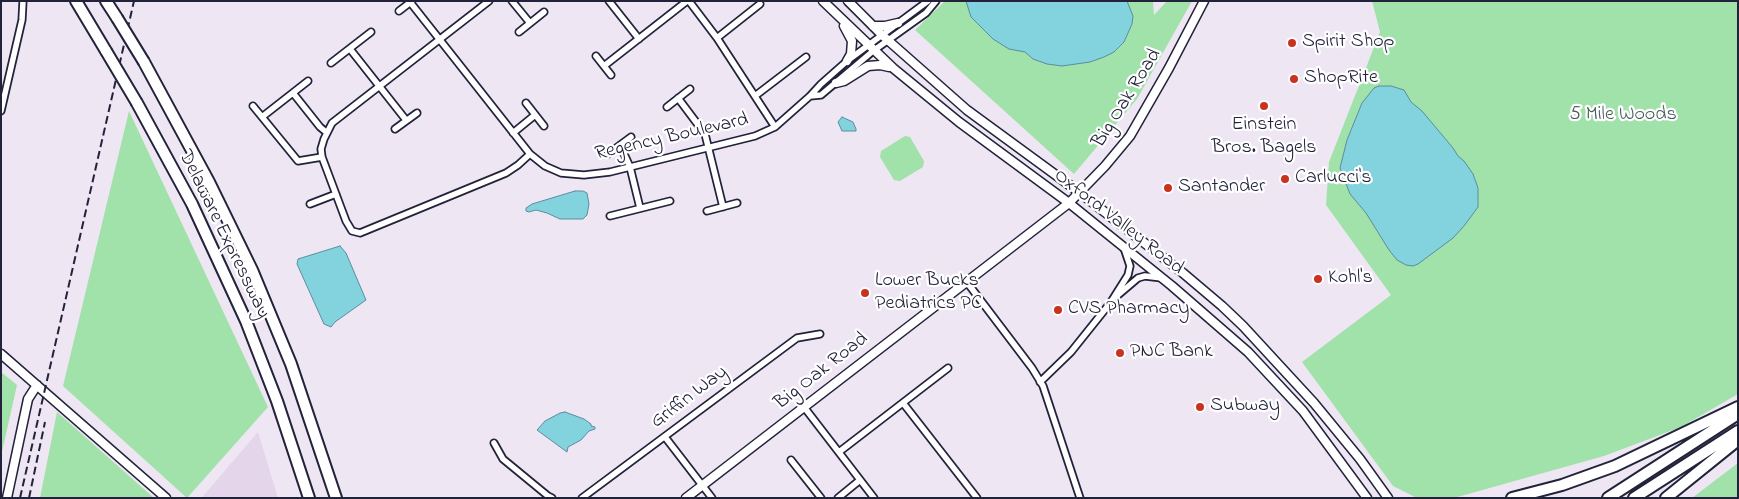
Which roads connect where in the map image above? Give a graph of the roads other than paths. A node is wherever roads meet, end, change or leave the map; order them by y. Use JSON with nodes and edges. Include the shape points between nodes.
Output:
{"nodes":[{"id":1,"x":23,"y":1,"type":"edge"},
{"id":2,"x":76,"y":1,"type":"edge"},
{"id":3,"x":106,"y":1,"type":"edge"},
{"id":4,"x":489,"y":1,"type":"edge"},
{"id":5,"x":512,"y":1,"type":"edge"},
{"id":6,"x":609,"y":1,"type":"edge"},
{"id":7,"x":688,"y":1,"type":"edge"},
{"id":8,"x":823,"y":1,"type":"edge"},
{"id":9,"x":848,"y":1,"type":"edge"},
{"id":10,"x":928,"y":1,"type":"edge"},
{"id":11,"x":936,"y":1,"type":"edge"},
{"id":12,"x":1204,"y":1,"type":"edge"},
{"id":13,"x":411,"y":2,"type":"edge"},
{"id":14,"x":760,"y":4,"type":"dead end"},
{"id":15,"x":399,"y":11,"type":"dead end"},
{"id":16,"x":544,"y":12,"type":"dead end"},
{"id":17,"x":839,"y":18,"type":"junction"},
{"id":18,"x":530,"y":23,"type":"junction"},
{"id":19,"x":898,"y":23,"type":"junction"},
{"id":20,"x":873,"y":26,"type":"junction"},
{"id":21,"x":371,"y":32,"type":"dead end"},
{"id":22,"x":519,"y":32,"type":"dead end"},
{"id":23,"x":717,"y":38,"type":"junction"},
{"id":24,"x":885,"y":38,"type":"junction"},
{"id":25,"x":440,"y":39,"type":"junction"},
{"id":26,"x":639,"y":39,"type":"junction"},
{"id":27,"x":871,"y":48,"type":"junction"},
{"id":28,"x":350,"y":49,"type":"junction"},
{"id":29,"x":596,"y":56,"type":"dead end"},
{"id":30,"x":806,"y":57,"type":"dead end"},
{"id":31,"x":847,"y":61,"type":"junction"},
{"id":32,"x":331,"y":64,"type":"dead end"},
{"id":33,"x":604,"y":66,"type":"junction"},
{"id":34,"x":893,"y":68,"type":"junction"},
{"id":35,"x":611,"y":75,"type":"dead end"},
{"id":36,"x":308,"y":81,"type":"dead end"},
{"id":37,"x":836,"y":83,"type":"junction"},
{"id":38,"x":379,"y":86,"type":"junction"},
{"id":39,"x":690,"y":89,"type":"dead end"},
{"id":40,"x":293,"y":93,"type":"junction"},
{"id":41,"x":755,"y":96,"type":"junction"},
{"id":42,"x":810,"y":96,"type":"junction"},
{"id":43,"x":678,"y":98,"type":"junction"},
{"id":44,"x":526,"y":103,"type":"dead end"},
{"id":45,"x":253,"y":106,"type":"dead end"},
{"id":46,"x":666,"y":107,"type":"dead end"},
{"id":47,"x":1,"y":111,"type":"edge"},
{"id":48,"x":417,"y":113,"type":"dead end"},
{"id":49,"x":535,"y":115,"type":"junction"},
{"id":50,"x":262,"y":117,"type":"junction"},
{"id":51,"x":406,"y":120,"type":"junction"},
{"id":52,"x":544,"y":126,"type":"dead end"},
{"id":53,"x":775,"y":127,"type":"junction"},
{"id":54,"x":395,"y":129,"type":"dead end"},
{"id":55,"x":326,"y":132,"type":"junction"},
{"id":56,"x":513,"y":133,"type":"junction"},
{"id":57,"x":631,"y":136,"type":"dead end"},
{"id":58,"x":620,"y":145,"type":"junction"},
{"id":59,"x":708,"y":147,"type":"junction"},
{"id":60,"x":530,"y":154,"type":"junction"},
{"id":61,"x":608,"y":154,"type":"dead end"},
{"id":62,"x":322,"y":157,"type":"junction"},
{"id":63,"x":630,"y":167,"type":"junction"},
{"id":64,"x":1079,"y":192,"type":"junction"},
{"id":65,"x":336,"y":194,"type":"junction"},
{"id":66,"x":670,"y":202,"type":"dead end"},
{"id":67,"x":737,"y":203,"type":"dead end"},
{"id":68,"x":1069,"y":203,"type":"junction"},
{"id":69,"x":310,"y":204,"type":"dead end"},
{"id":70,"x":723,"y":207,"type":"junction"},
{"id":71,"x":640,"y":208,"type":"junction"},
{"id":72,"x":707,"y":211,"type":"dead end"},
{"id":73,"x":610,"y":216,"type":"dead end"},
{"id":74,"x":1124,"y":248,"type":"junction"},
{"id":75,"x":1162,"y":278,"type":"junction"},
{"id":76,"x":966,"y":281,"type":"junction"},
{"id":77,"x":1111,"y":302,"type":"junction"},
{"id":78,"x":820,"y":334,"type":"dead end"},
{"id":79,"x":1,"y":354,"type":"edge"},
{"id":80,"x":948,"y":368,"type":"dead end"},
{"id":81,"x":1040,"y":382,"type":"junction"},
{"id":82,"x":37,"y":385,"type":"junction"},
{"id":83,"x":903,"y":403,"type":"junction"},
{"id":84,"x":804,"y":407,"type":"junction"},
{"id":85,"x":1738,"y":407,"type":"edge"},
{"id":86,"x":1738,"y":414,"type":"edge"},
{"id":87,"x":1738,"y":431,"type":"edge"},
{"id":88,"x":665,"y":437,"type":"junction"},
{"id":89,"x":1738,"y":440,"type":"edge"},
{"id":90,"x":494,"y":443,"type":"dead end"},
{"id":91,"x":839,"y":452,"type":"junction"},
{"id":92,"x":791,"y":460,"type":"dead end"},
{"id":93,"x":860,"y":480,"type":"junction"},
{"id":94,"x":702,"y":486,"type":"junction"},
{"id":95,"x":164,"y":497,"type":"edge"},
{"id":96,"x":7,"y":498,"type":"edge"},
{"id":97,"x":309,"y":498,"type":"edge"},
{"id":98,"x":336,"y":498,"type":"edge"},
{"id":99,"x":552,"y":498,"type":"edge"},
{"id":100,"x":582,"y":498,"type":"edge"},
{"id":101,"x":686,"y":498,"type":"edge"},
{"id":102,"x":712,"y":498,"type":"edge"},
{"id":103,"x":821,"y":498,"type":"edge"},
{"id":104,"x":838,"y":498,"type":"edge"},
{"id":105,"x":874,"y":498,"type":"edge"},
{"id":106,"x":977,"y":498,"type":"edge"},
{"id":107,"x":1080,"y":498,"type":"edge"},
{"id":108,"x":1367,"y":498,"type":"edge"},
{"id":109,"x":1388,"y":498,"type":"edge"},
{"id":110,"x":1512,"y":498,"type":"edge"},
{"id":111,"x":1608,"y":498,"type":"edge"},
{"id":112,"x":1634,"y":498,"type":"edge"},
{"id":113,"x":1666,"y":498,"type":"edge"}],
"edges":[{"from":1,"to":47,"type":"street"},
{"from":2,"to":97,"type":"highway","name":"Delaware Expressway","bridge":true,"via":[[192,204],[246,321],[280,409]]},
{"from":3,"to":98,"type":"highway","name":"Delaware Expressway","bridge":true,"via":[[144,62],[252,270],[300,390]]},
{"from":4,"to":25,"type":"street"},
{"from":5,"to":18,"type":"street"},
{"from":6,"to":26,"type":"street"},
{"from":7,"to":23,"type":"street"},
{"from":7,"to":26,"type":"street"},
{"from":8,"to":17,"type":"main road","name":"Oxford Valley Road"},
{"from":9,"to":20,"type":"main road","name":"Oxford Valley Road"},
{"from":10,"to":19,"type":"street"},
{"from":11,"to":24,"type":"street","via":[[926,13]]},
{"from":12,"to":64,"type":"main road","name":"Big Oak Road","via":[[1130,136]]},
{"from":13,"to":15,"type":"street"},
{"from":13,"to":25,"type":"street","name":"Regency Boulevard"},
{"from":14,"to":23,"type":"street"},
{"from":16,"to":18,"type":"street"},
{"from":17,"to":27,"type":"main road","name":"Oxford Valley Road"},
{"from":17,"to":31,"type":"main road","via":[[852,40]]},
{"from":18,"to":22,"type":"street"},
{"from":19,"to":20,"type":"main road"},
{"from":19,"to":24,"type":"street"},
{"from":20,"to":24,"type":"main road","name":"Oxford Valley Road"},
{"from":21,"to":28,"type":"street"},
{"from":23,"to":41,"type":"street"},
{"from":24,"to":27,"type":"street"},
{"from":24,"to":64,"type":"main road","name":"Oxford Valley Road","via":[[968,110]]},
{"from":25,"to":38,"type":"street"},
{"from":25,"to":56,"type":"street","name":"Regency Boulevard"},
{"from":26,"to":33,"type":"street"},
{"from":27,"to":31,"type":"street","name":"Regency Boulevard"},
{"from":27,"to":34,"type":"main road","name":"Oxford Valley Road"},
{"from":27,"to":37,"type":"street","name":"Regency Boulevard"},
{"from":28,"to":32,"type":"street"},
{"from":28,"to":38,"type":"street"},
{"from":29,"to":33,"type":"street"},
{"from":30,"to":41,"type":"street"},
{"from":31,"to":42,"type":"street","name":"Regency Boulevard"},
{"from":33,"to":35,"type":"street"},
{"from":34,"to":37,"type":"main road","via":[[868,66]]},
{"from":34,"to":68,"type":"main road","name":"Oxford Valley Road","via":[[959,122]]},
{"from":36,"to":40,"type":"street"},
{"from":37,"to":42,"type":"street","name":"Regency Boulevard","via":[[821,95]]},
{"from":38,"to":51,"type":"street"},
{"from":38,"to":55,"type":"street","via":[[332,123]]},
{"from":39,"to":43,"type":"street"},
{"from":40,"to":50,"type":"street"},
{"from":40,"to":55,"type":"street"},
{"from":41,"to":53,"type":"street"},
{"from":42,"to":53,"type":"street","name":"Regency Boulevard"},
{"from":43,"to":46,"type":"street"},
{"from":43,"to":59,"type":"street","via":[[705,134]]},
{"from":44,"to":49,"type":"street"},
{"from":45,"to":50,"type":"street"},
{"from":48,"to":51,"type":"street"},
{"from":49,"to":52,"type":"street"},
{"from":49,"to":56,"type":"street"},
{"from":50,"to":62,"type":"street","via":[[298,160]]},
{"from":51,"to":54,"type":"street"},
{"from":53,"to":59,"type":"street","name":"Regency Boulevard","via":[[755,136]]},
{"from":55,"to":62,"type":"street"},
{"from":56,"to":60,"type":"street","name":"Regency Boulevard"},
{"from":57,"to":58,"type":"street"},
{"from":58,"to":61,"type":"street"},
{"from":58,"to":63,"type":"street"},
{"from":59,"to":63,"type":"street","name":"Regency Boulevard"},
{"from":59,"to":70,"type":"street"},
{"from":60,"to":63,"type":"street","name":"Regency Boulevard","via":[[561,173],[584,175]]},
{"from":60,"to":65,"type":"street","via":[[506,173],[360,233],[352,231]]},
{"from":62,"to":65,"type":"street"},
{"from":63,"to":71,"type":"street"},
{"from":64,"to":68,"type":"main road","name":"Big Oak Road"},
{"from":64,"to":109,"type":"main road","name":"Oxford Valley Road","via":[[1183,273],[1243,326],[1330,422]]},
{"from":65,"to":69,"type":"street"},
{"from":66,"to":71,"type":"street"},
{"from":67,"to":70,"type":"street"},
{"from":68,"to":74,"type":"main road","name":"Oxford Valley Road"},
{"from":68,"to":76,"type":"main road","name":"Big Oak Road"},
{"from":70,"to":72,"type":"street"},
{"from":71,"to":73,"type":"street"},
{"from":74,"to":75,"type":"main road","name":"Oxford Valley Road"},
{"from":74,"to":77,"type":"street","via":[[1130,266]]},
{"from":75,"to":77,"type":"street","via":[[1138,278]]},
{"from":75,"to":108,"type":"main road","name":"Oxford Valley Road","via":[[1248,352],[1288,393]]},
{"from":76,"to":81,"type":"street"},
{"from":76,"to":84,"type":"main road","name":"Big Oak Road"},
{"from":77,"to":81,"type":"street","via":[[1071,352]]},
{"from":78,"to":88,"type":"street","name":"Griffin Way","via":[[797,338]]},
{"from":79,"to":82,"type":"main road"},
{"from":80,"to":83,"type":"street"},
{"from":81,"to":107,"type":"street"},
{"from":82,"to":95,"type":"main road"},
{"from":82,"to":96,"type":"main road","via":[[28,399]]},
{"from":83,"to":91,"type":"street"},
{"from":83,"to":106,"type":"street"},
{"from":84,"to":91,"type":"street"},
{"from":84,"to":94,"type":"main road","name":"Big Oak Road"},
{"from":85,"to":110,"type":"highway","via":[[1615,466]]},
{"from":86,"to":111,"type":"highway"},
{"from":87,"to":112,"type":"highway"},
{"from":88,"to":94,"type":"street"},
{"from":88,"to":100,"type":"street","name":"Griffin Way"},
{"from":89,"to":113,"type":"highway"},
{"from":90,"to":99,"type":"street","via":[[503,460]]},
{"from":91,"to":93,"type":"street"},
{"from":92,"to":103,"type":"street"},
{"from":93,"to":104,"type":"street"},
{"from":93,"to":105,"type":"street"},
{"from":94,"to":101,"type":"main road","name":"Big Oak Road"},
{"from":94,"to":102,"type":"street"}]}
